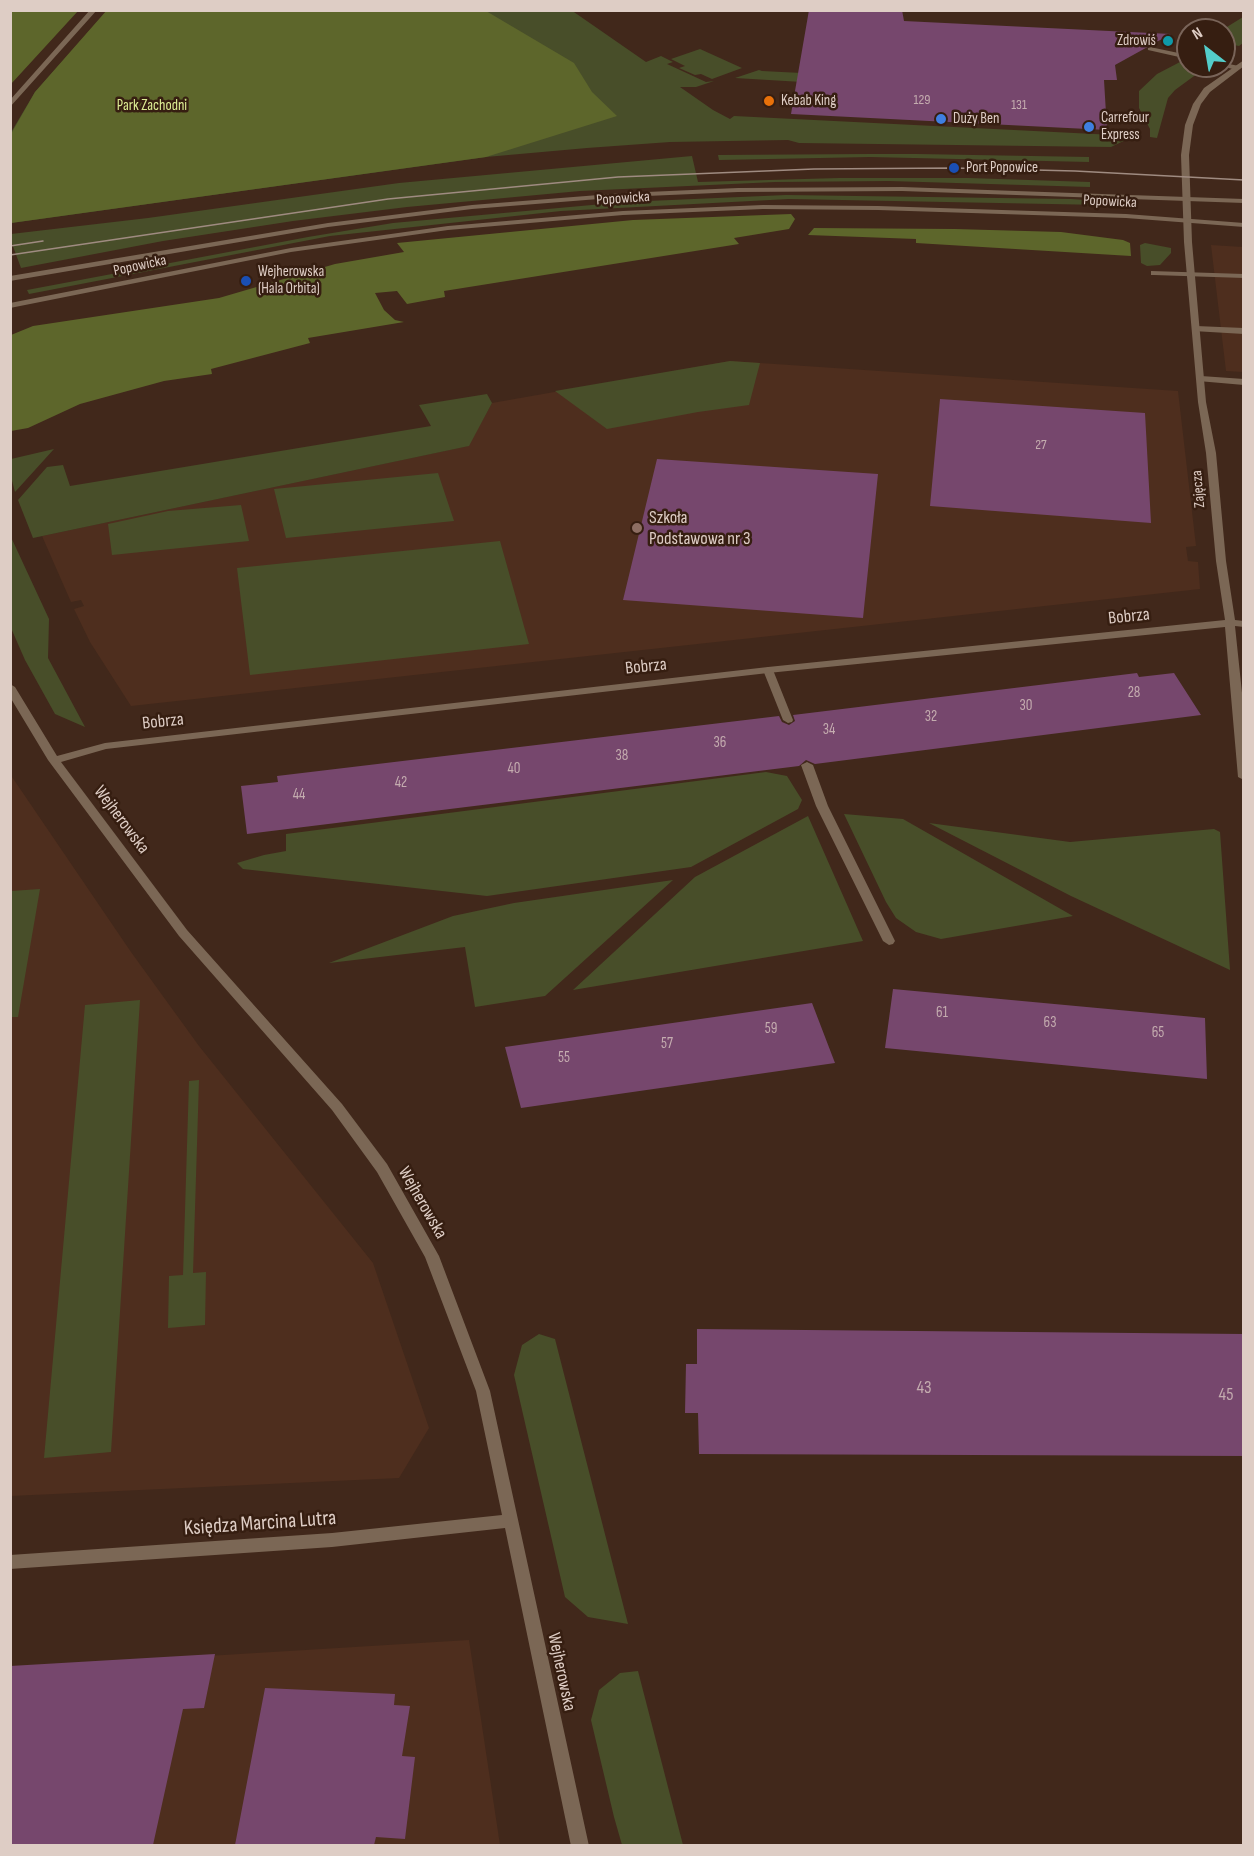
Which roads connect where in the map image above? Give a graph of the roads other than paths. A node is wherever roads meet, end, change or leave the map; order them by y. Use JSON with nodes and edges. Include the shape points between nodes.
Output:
{"nodes":[{"id":1,"x":94,"y":10,"type":"edge"},
{"id":2,"x":1150,"y":49,"type":"dead end"},
{"id":3,"x":1176,"y":54,"type":"edge"},
{"id":4,"x":1244,"y":62,"type":"edge"},
{"id":5,"x":1236,"y":68,"type":"edge"},
{"id":6,"x":1223,"y":78,"type":"edge"},
{"id":7,"x":10,"y":105,"type":"edge"},
{"id":8,"x":1187,"y":198,"type":"junction"},
{"id":9,"x":1244,"y":201,"type":"edge"},
{"id":10,"x":1186,"y":221,"type":"junction"},
{"id":11,"x":1244,"y":225,"type":"edge"},
{"id":12,"x":1154,"y":273,"type":"dead end"},
{"id":13,"x":1191,"y":274,"type":"junction"},
{"id":14,"x":1244,"y":276,"type":"edge"},
{"id":15,"x":10,"y":279,"type":"edge"},
{"id":16,"x":10,"y":306,"type":"edge"},
{"id":17,"x":1196,"y":329,"type":"junction"},
{"id":18,"x":1244,"y":331,"type":"edge"},
{"id":19,"x":1201,"y":379,"type":"junction"},
{"id":20,"x":1244,"y":382,"type":"edge"},
{"id":21,"x":1230,"y":623,"type":"junction"},
{"id":22,"x":1244,"y":624,"type":"edge"},
{"id":23,"x":768,"y":670,"type":"junction"},
{"id":24,"x":10,"y":687,"type":"edge"},
{"id":25,"x":788,"y":720,"type":"dead end"},
{"id":26,"x":54,"y":760,"type":"junction"},
{"id":27,"x":807,"y":765,"type":"dead end"},
{"id":28,"x":1244,"y":777,"type":"edge"},
{"id":29,"x":889,"y":941,"type":"dead end"},
{"id":30,"x":512,"y":1521,"type":"junction"},
{"id":31,"x":10,"y":1562,"type":"edge"},
{"id":32,"x":580,"y":1845,"type":"edge"}],
"edges":[{"from":1,"to":7,"type":"street"},
{"from":2,"to":3,"type":"street"},
{"from":4,"to":5,"type":"street","name":"Zajęcza"},
{"from":6,"to":8,"type":"street","name":"Zajęcza","via":[[1207,90],[1192,114],[1185,155]]},
{"from":8,"to":9,"type":"street","name":"Popowicka"},
{"from":8,"to":10,"type":"street","name":"Zajęcza"},
{"from":8,"to":15,"type":"street","name":"Popowicka","via":[[902,189],[624,195],[328,225]]},
{"from":10,"to":11,"type":"street","name":"Popowicka"},
{"from":10,"to":13,"type":"street","name":"Zajęcza"},
{"from":10,"to":16,"type":"street","name":"Popowicka","via":[[828,207],[623,213],[447,228],[313,246]]},
{"from":12,"to":13,"type":"street"},
{"from":13,"to":14,"type":"street"},
{"from":13,"to":17,"type":"street","name":"Zajęcza"},
{"from":17,"to":18,"type":"street"},
{"from":17,"to":19,"type":"street","name":"Zajęcza"},
{"from":19,"to":20,"type":"street"},
{"from":19,"to":21,"type":"street","name":"Zajęcza"},
{"from":21,"to":22,"type":"street","name":"Bobrza"},
{"from":21,"to":23,"type":"street","name":"Bobrza"},
{"from":21,"to":28,"type":"street","name":"Zajęcza"},
{"from":23,"to":25,"type":"street"},
{"from":23,"to":26,"type":"street","name":"Bobrza","via":[[105,746]]},
{"from":24,"to":26,"type":"street","name":"Wejherowska"},
{"from":26,"to":30,"type":"street","name":"Wejherowska","via":[[183,933],[337,1107],[382,1168],[432,1256],[462,1333],[483,1391]]},
{"from":27,"to":29,"type":"street","via":[[822,806]]},
{"from":30,"to":31,"type":"street","name":"Księdza Marcina Lutra","via":[[332,1540]]},
{"from":30,"to":32,"type":"street","name":"Wejherowska"}]}
